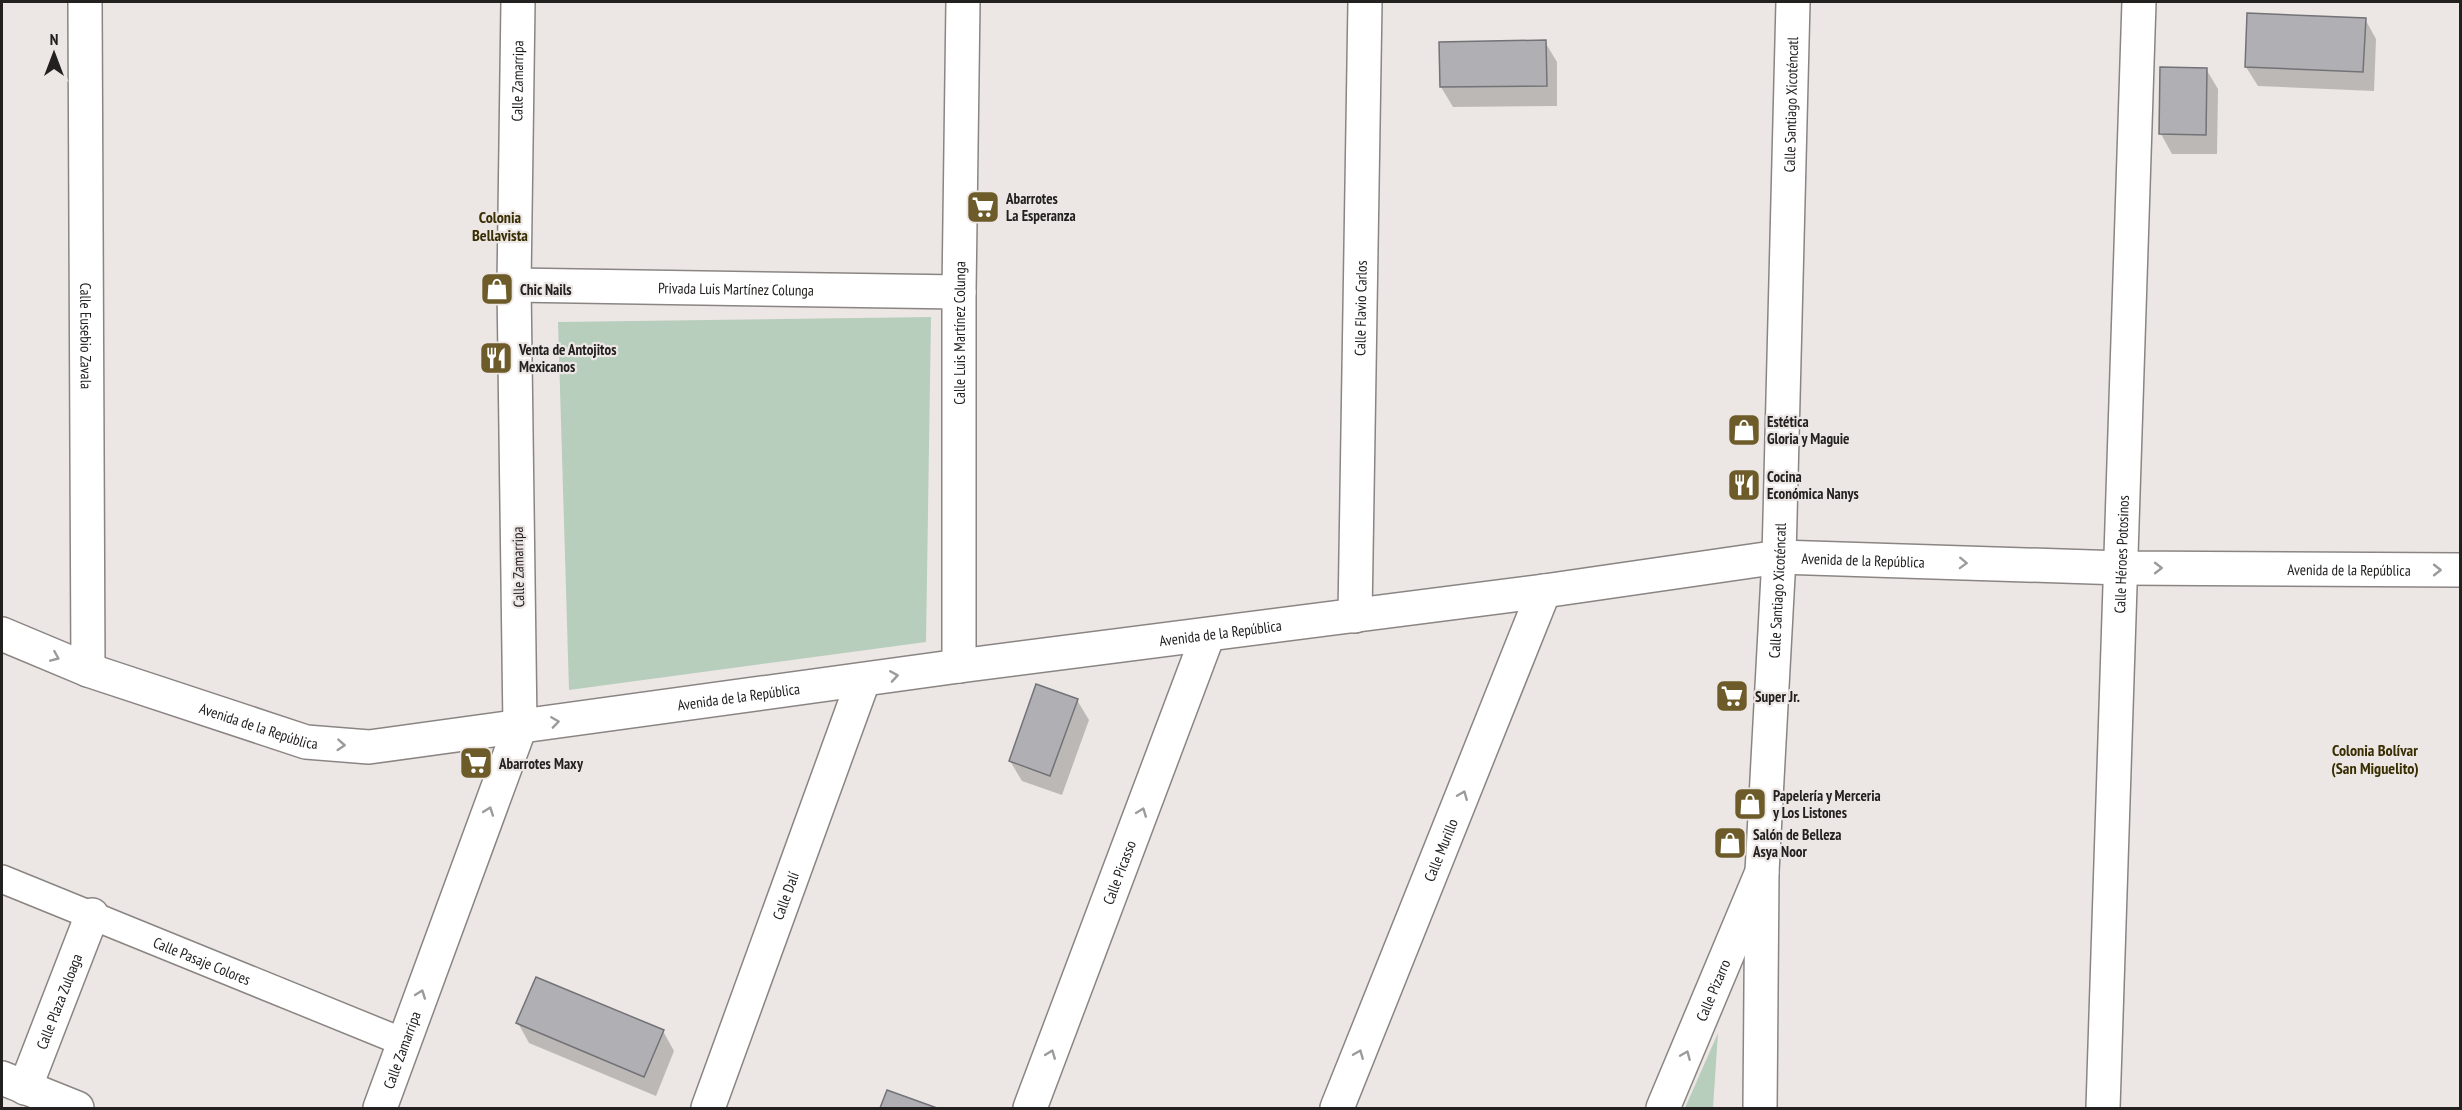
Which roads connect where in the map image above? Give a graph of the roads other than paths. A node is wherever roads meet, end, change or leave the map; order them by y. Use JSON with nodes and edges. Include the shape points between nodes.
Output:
{"nodes":[{"id":1,"x":86,"y":2,"type":"edge"},
{"id":2,"x":518,"y":2,"type":"edge"},
{"id":3,"x":963,"y":2,"type":"edge"},
{"id":4,"x":1365,"y":2,"type":"edge"},
{"id":5,"x":1793,"y":2,"type":"edge"},
{"id":6,"x":2139,"y":2,"type":"edge"},
{"id":7,"x":514,"y":285,"type":"junction"},
{"id":8,"x":959,"y":292,"type":"junction"},
{"id":9,"x":1779,"y":557,"type":"junction"},
{"id":10,"x":2122,"y":568,"type":"junction"},
{"id":11,"x":2460,"y":570,"type":"edge"},
{"id":12,"x":1544,"y":591,"type":"junction"},
{"id":13,"x":1355,"y":616,"type":"junction"},
{"id":14,"x":2,"y":634,"type":"edge"},
{"id":15,"x":1208,"y":635,"type":"junction"},
{"id":16,"x":959,"y":666,"type":"junction"},
{"id":17,"x":88,"y":670,"type":"junction"},
{"id":18,"x":863,"y":681,"type":"junction"},
{"id":19,"x":520,"y":727,"type":"junction"},
{"id":20,"x":1762,"y":872,"type":"junction"},
{"id":21,"x":2,"y":879,"type":"edge"},
{"id":22,"x":92,"y":915,"type":"junction"},
{"id":23,"x":403,"y":1042,"type":"junction"},
{"id":24,"x":14,"y":1083,"type":"edge"},
{"id":25,"x":76,"y":1108,"type":"edge"},
{"id":26,"x":380,"y":1108,"type":"edge"},
{"id":27,"x":708,"y":1108,"type":"edge"},
{"id":28,"x":1030,"y":1108,"type":"edge"},
{"id":29,"x":1337,"y":1108,"type":"edge"},
{"id":30,"x":1663,"y":1108,"type":"edge"},
{"id":31,"x":1760,"y":1108,"type":"edge"},
{"id":32,"x":2103,"y":1108,"type":"edge"}],
"edges":[{"from":1,"to":17,"type":"street","name":"Calle Eusebio Zavala"},
{"from":2,"to":7,"type":"street","name":"Calle Zamarripa"},
{"from":3,"to":8,"type":"street","name":"Calle Luis Martínez Colunga"},
{"from":4,"to":13,"type":"street","name":"Calle Flavio Carlos"},
{"from":5,"to":9,"type":"street","name":"Calle Santiago Xicoténcatl"},
{"from":6,"to":10,"type":"street","name":"Calle Héroes Potosinos"},
{"from":7,"to":8,"type":"street","name":"Privada Luis Martínez Colunga"},
{"from":7,"to":19,"type":"street","name":"Calle Zamarripa"},
{"from":8,"to":16,"type":"street","name":"Calle Luis Martínez Colunga"},
{"from":9,"to":10,"type":"street","name":"Avenida de la República","one_way":true},
{"from":9,"to":12,"type":"street","name":"Avenida de la República"},
{"from":9,"to":20,"type":"street","name":"Calle Santiago Xicoténcatl"},
{"from":10,"to":11,"type":"street","name":"Avenida de la República","one_way":true},
{"from":10,"to":32,"type":"street","name":"Calle Héroes Potosinos"},
{"from":12,"to":13,"type":"street","name":"Avenida de la República"},
{"from":29,"to":12,"type":"street","name":"Calle Murillo","one_way":true},
{"from":13,"to":15,"type":"street","name":"Avenida de la República"},
{"from":14,"to":17,"type":"street","name":"Avenida de la República","one_way":true},
{"from":15,"to":16,"type":"street","name":"Avenida de la República"},
{"from":28,"to":15,"type":"street","name":"Calle Picasso","one_way":true},
{"from":18,"to":16,"type":"street","name":"Avenida de la República","one_way":true},
{"from":17,"to":19,"type":"street","name":"Avenida de la República","one_way":true,"via":[[306,742],[369,747]]},
{"from":19,"to":18,"type":"street","name":"Avenida de la República","one_way":true},
{"from":18,"to":27,"type":"street","name":"Calle Dalí"},
{"from":23,"to":19,"type":"street","name":"Calle Zamarripa","one_way":true},
{"from":30,"to":20,"type":"street","name":"Calle Pizarro","one_way":true},
{"from":20,"to":31,"type":"street","name":"Calle Santiago Xicoténcatl"},
{"from":21,"to":22,"type":"street","name":"Calle Pasaje Colores"},
{"from":22,"to":23,"type":"street","name":"Calle Pasaje Colores"},
{"from":22,"to":24,"type":"street","name":"Calle Plaza Zuloaga"},
{"from":23,"to":26,"type":"street","name":"Calle Zamarripa"},
{"from":24,"to":25,"type":"street"}]}
